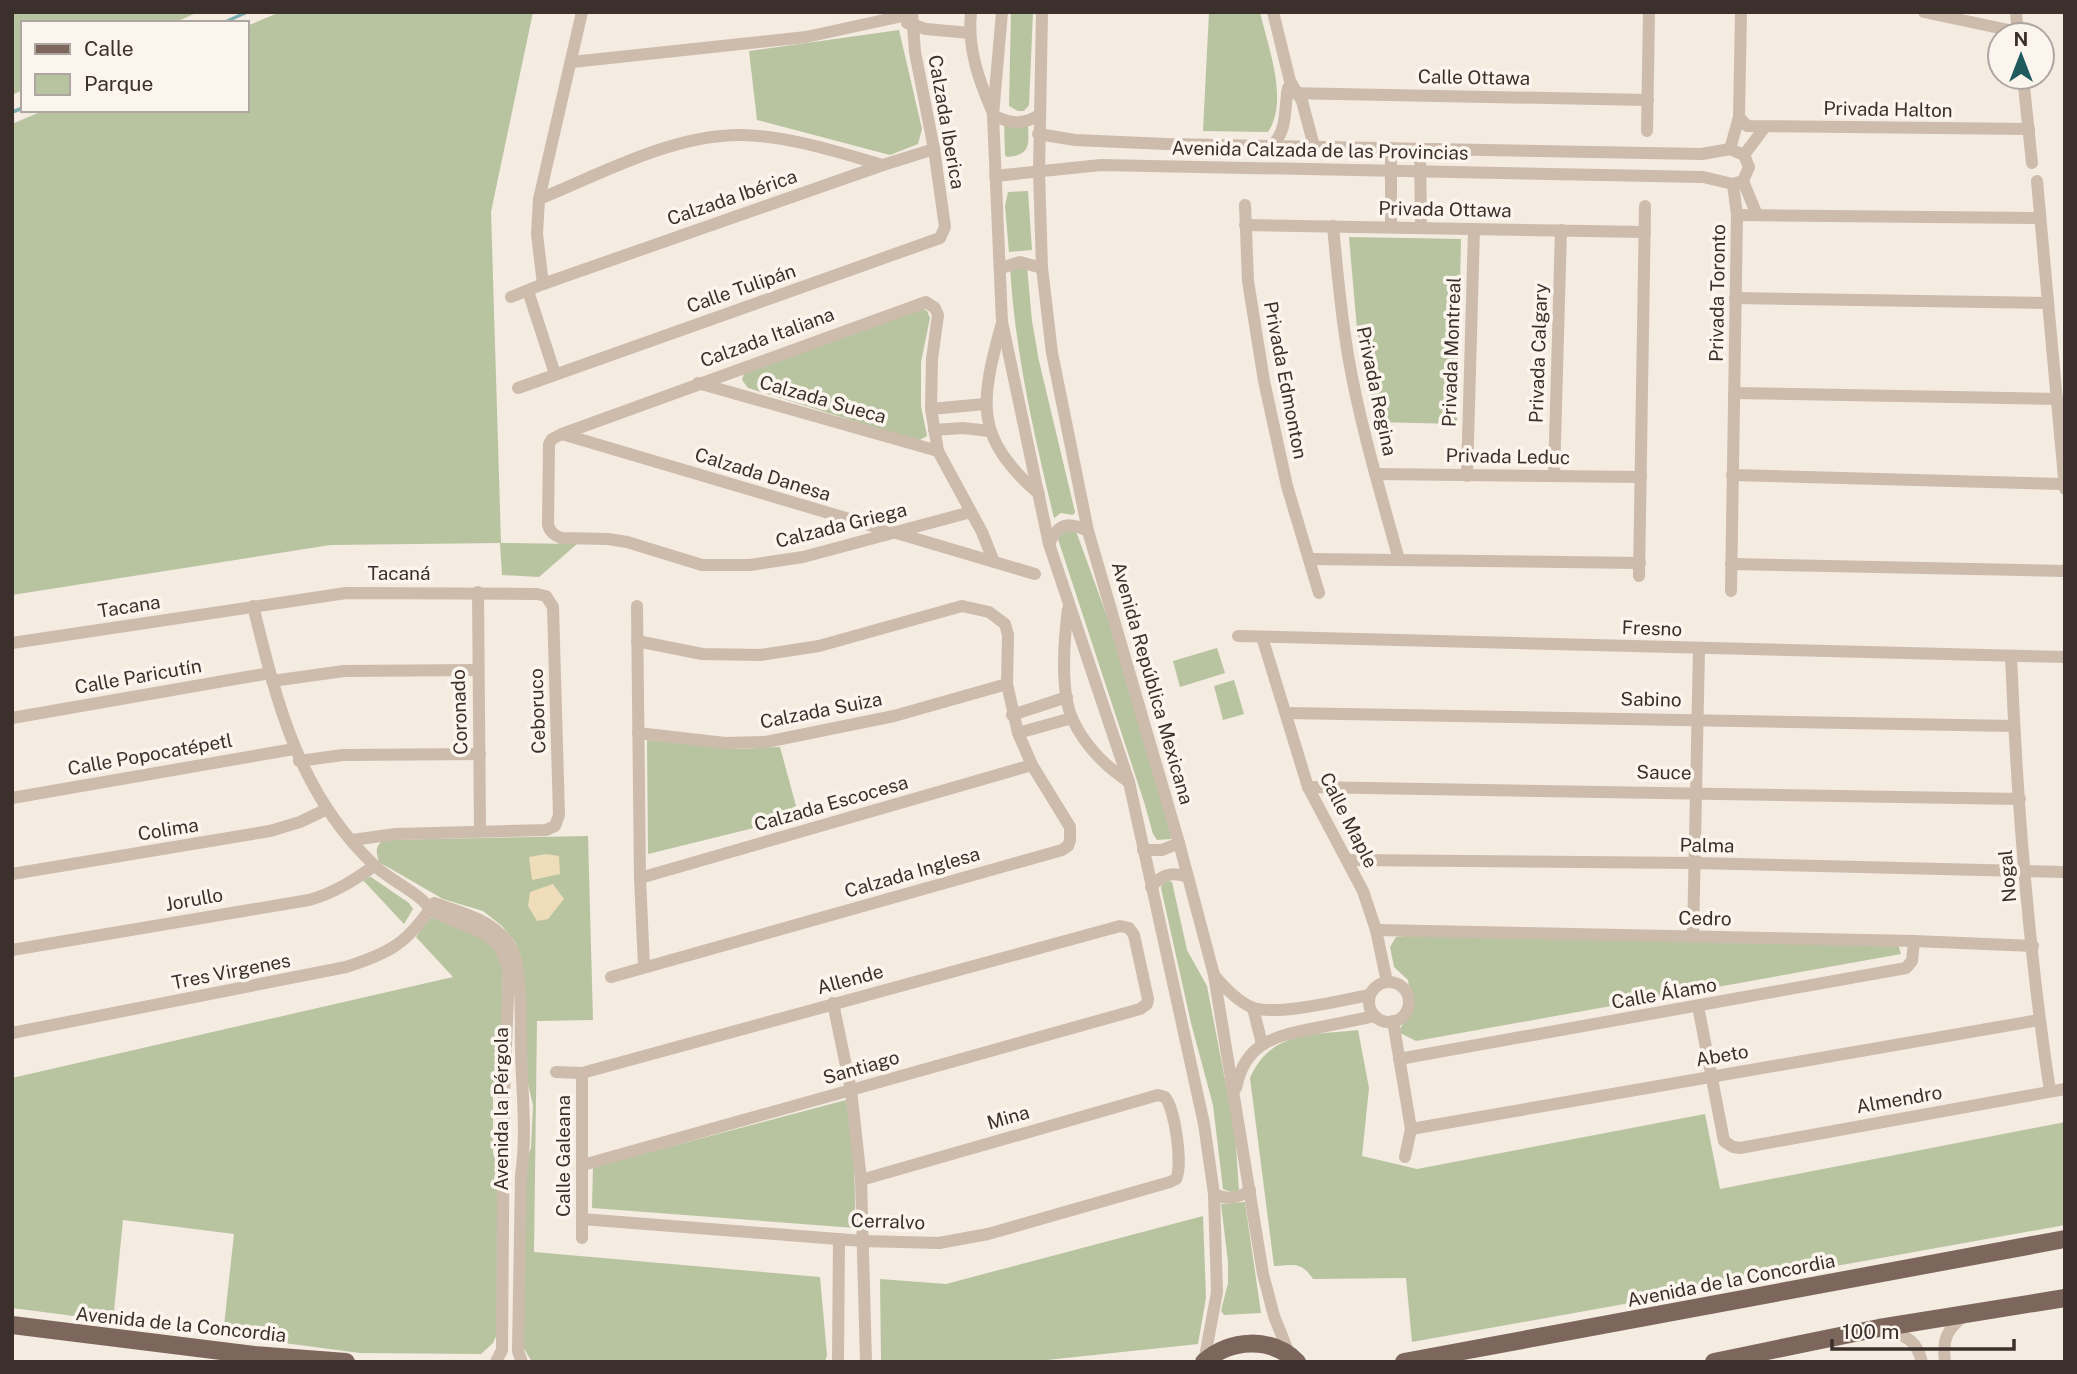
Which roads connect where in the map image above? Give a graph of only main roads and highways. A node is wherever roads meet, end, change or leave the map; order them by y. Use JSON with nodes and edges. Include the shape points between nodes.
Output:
{"nodes":[{"id":1,"x":2065,"y":1239,"type":"edge"},
{"id":2,"x":2065,"y":1298,"type":"edge"},
{"id":3,"x":12,"y":1325,"type":"edge"},
{"id":4,"x":259,"y":1358,"type":"edge"},
{"id":5,"x":1293,"y":1359,"type":"edge"},
{"id":6,"x":321,"y":1361,"type":"edge"},
{"id":7,"x":1410,"y":1361,"type":"edge"},
{"id":8,"x":346,"y":1362,"type":"edge"},
{"id":9,"x":1204,"y":1362,"type":"edge"},
{"id":10,"x":1312,"y":1362,"type":"edge"},
{"id":11,"x":1714,"y":1362,"type":"edge"}],
"edges":[{"from":1,"to":7,"type":"main road","name":"Avenida de la Concordia"},
{"from":2,"to":11,"type":"main road","via":[[1880,1328]]},
{"from":3,"to":4,"type":"main road","name":"Avenida de la Concordia"},
{"from":4,"to":6,"type":"main road","name":"Avenida de la Concordia"},
{"from":5,"to":9,"type":"main road","via":[[1265,1344],[1246,1343],[1228,1347]]},
{"from":5,"to":10,"type":"main road"},
{"from":6,"to":8,"type":"main road","name":"Avenida de la Concordia"}]}
